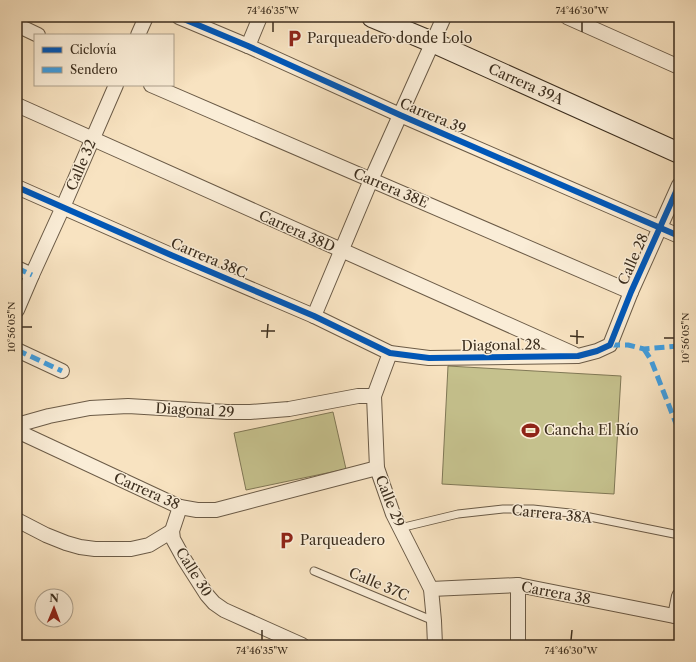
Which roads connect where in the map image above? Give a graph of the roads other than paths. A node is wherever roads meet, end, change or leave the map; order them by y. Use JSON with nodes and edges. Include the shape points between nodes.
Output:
{"nodes":[{"id":1,"x":146,"y":17,"type":"edge"},
{"id":2,"x":179,"y":17,"type":"edge"},
{"id":3,"x":260,"y":17,"type":"edge"},
{"id":4,"x":372,"y":17,"type":"edge"},
{"id":5,"x":444,"y":17,"type":"edge"},
{"id":6,"x":567,"y":17,"type":"edge"},
{"id":7,"x":17,"y":26,"type":"edge"},
{"id":8,"x":36,"y":34,"type":"edge"},
{"id":9,"x":138,"y":34,"type":"edge"},
{"id":10,"x":432,"y":42,"type":"junction"},
{"id":11,"x":248,"y":46,"type":"junction"},
{"id":12,"x":679,"y":67,"type":"edge"},
{"id":13,"x":116,"y":86,"type":"edge"},
{"id":14,"x":153,"y":86,"type":"edge"},
{"id":15,"x":17,"y":105,"type":"edge"},
{"id":16,"x":400,"y":115,"type":"junction"},
{"id":17,"x":92,"y":139,"type":"junction"},
{"id":18,"x":679,"y":153,"type":"edge"},
{"id":19,"x":372,"y":180,"type":"junction"},
{"id":20,"x":679,"y":185,"type":"edge"},
{"id":21,"x":17,"y":187,"type":"edge"},
{"id":22,"x":63,"y":207,"type":"junction"},
{"id":23,"x":660,"y":227,"type":"junction"},
{"id":24,"x":679,"y":236,"type":"edge"},
{"id":25,"x":342,"y":250,"type":"junction"},
{"id":26,"x":17,"y":268,"type":"edge"},
{"id":27,"x":32,"y":275,"type":"junction"},
{"id":28,"x":632,"y":292,"type":"junction"},
{"id":29,"x":17,"y":310,"type":"edge"},
{"id":30,"x":314,"y":316,"type":"junction"},
{"id":31,"x":610,"y":345,"type":"joint"},
{"id":32,"x":17,"y":350,"type":"edge"},
{"id":33,"x":390,"y":353,"type":"junction"},
{"id":34,"x":578,"y":356,"type":"junction"},
{"id":35,"x":62,"y":371,"type":"dead end"},
{"id":36,"x":374,"y":396,"type":"junction"},
{"id":37,"x":17,"y":425,"type":"edge"},
{"id":38,"x":17,"y":431,"type":"edge"},
{"id":39,"x":377,"y":468,"type":"junction"},
{"id":40,"x":180,"y":507,"type":"junction"},
{"id":41,"x":17,"y":520,"type":"edge"},
{"id":42,"x":400,"y":528,"type":"junction"},
{"id":43,"x":172,"y":531,"type":"junction"},
{"id":44,"x":679,"y":534,"type":"edge"},
{"id":45,"x":314,"y":571,"type":"dead end"},
{"id":46,"x":518,"y":585,"type":"junction"},
{"id":47,"x":431,"y":589,"type":"junction"},
{"id":48,"x":679,"y":596,"type":"edge"},
{"id":49,"x":677,"y":617,"type":"edge"},
{"id":50,"x":434,"y":622,"type":"junction"},
{"id":51,"x":302,"y":645,"type":"edge"},
{"id":52,"x":435,"y":645,"type":"edge"},
{"id":53,"x":518,"y":645,"type":"edge"}],
"edges":[{"from":1,"to":9,"type":"street"},
{"from":2,"to":11,"type":"street","name":"Carrera 39"},
{"from":3,"to":11,"type":"street"},
{"from":4,"to":10,"type":"street","name":"Carrera 39A"},
{"from":5,"to":10,"type":"street"},
{"from":6,"to":12,"type":"street"},
{"from":7,"to":8,"type":"street"},
{"from":10,"to":16,"type":"street"},
{"from":10,"to":18,"type":"street","name":"Carrera 39A"},
{"from":11,"to":16,"type":"street","name":"Carrera 39"},
{"from":13,"to":17,"type":"street","name":"Calle 32"},
{"from":14,"to":19,"type":"street","name":"Carrera 38E"},
{"from":15,"to":17,"type":"street","name":"Carrera 38D"},
{"from":16,"to":19,"type":"street"},
{"from":16,"to":23,"type":"street","name":"Carrera 39"},
{"from":17,"to":22,"type":"street","name":"Calle 32"},
{"from":17,"to":25,"type":"street","name":"Carrera 38D"},
{"from":19,"to":25,"type":"street"},
{"from":19,"to":28,"type":"street","name":"Carrera 38E"},
{"from":20,"to":23,"type":"street","name":"Calle 28"},
{"from":21,"to":22,"type":"street","name":"Carrera 38C"},
{"from":22,"to":27,"type":"street","name":"Calle 32"},
{"from":22,"to":30,"type":"street","name":"Carrera 38C"},
{"from":23,"to":24,"type":"street","name":"Carrera 39"},
{"from":23,"to":28,"type":"street","name":"Calle 28"},
{"from":25,"to":30,"type":"street"},
{"from":25,"to":34,"type":"street","name":"Carrera 38D"},
{"from":26,"to":27,"type":"street"},
{"from":27,"to":29,"type":"street","name":"Calle 32"},
{"from":28,"to":31,"type":"street","name":"Calle 28"},
{"from":30,"to":33,"type":"street","name":"Carrera 38C"},
{"from":31,"to":34,"type":"street","name":"Diagonal 28"},
{"from":32,"to":35,"type":"street"},
{"from":33,"to":34,"type":"street","name":"Diagonal 28","via":[[428,358]]},
{"from":33,"to":36,"type":"street","name":"Calle 29"},
{"from":36,"to":37,"type":"street","name":"Diagonal 29","via":[[358,396],[289,409],[250,412],[128,406],[90,408]]},
{"from":36,"to":39,"type":"street","name":"Calle 29"},
{"from":38,"to":40,"type":"street","name":"Carrera 38"},
{"from":39,"to":40,"type":"street","name":"Carrera 38","via":[[216,510]]},
{"from":39,"to":42,"type":"street","name":"Calle 29"},
{"from":40,"to":43,"type":"street","name":"Calle 30"},
{"from":41,"to":43,"type":"street","via":[[66,543],[95,549],[131,549],[149,545]]},
{"from":42,"to":44,"type":"lane","name":"Carrera 38A","via":[[458,514],[533,509],[570,513]]},
{"from":42,"to":47,"type":"street","name":"Calle 29"},
{"from":43,"to":51,"type":"street","name":"Calle 30","via":[[173,539],[184,559],[214,603],[224,610]]},
{"from":45,"to":50,"type":"lane","name":"Calle 37C"},
{"from":46,"to":47,"type":"street","name":"Carrera 38"},
{"from":46,"to":49,"type":"street","name":"Carrera 38"},
{"from":46,"to":53,"type":"street"},
{"from":47,"to":50,"type":"street","name":"Calle 29"},
{"from":48,"to":49,"type":"street"},
{"from":50,"to":52,"type":"street","name":"Calle 29"}]}
